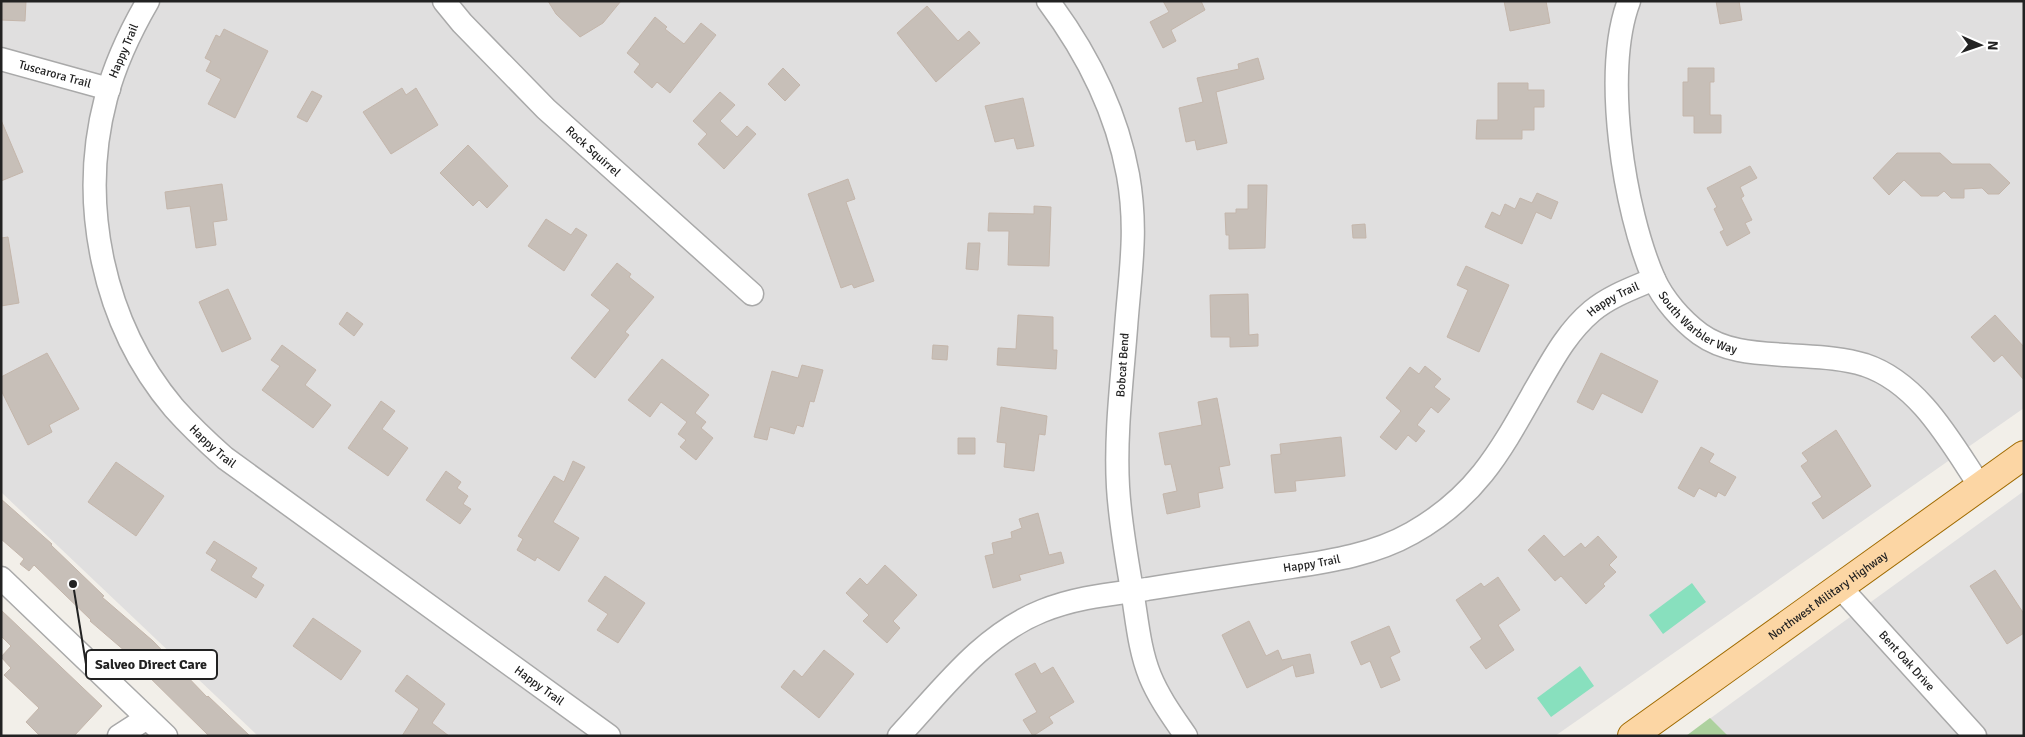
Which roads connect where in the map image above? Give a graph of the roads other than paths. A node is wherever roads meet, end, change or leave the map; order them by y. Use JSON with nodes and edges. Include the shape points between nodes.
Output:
{"nodes":[{"id":1,"x":148,"y":1,"type":"edge"},
{"id":2,"x":444,"y":1,"type":"edge"},
{"id":3,"x":1048,"y":1,"type":"edge"},
{"id":4,"x":1629,"y":1,"type":"edge"},
{"id":5,"x":1,"y":59,"type":"edge"},
{"id":6,"x":109,"y":89,"type":"junction"},
{"id":7,"x":1654,"y":279,"type":"junction"},
{"id":8,"x":752,"y":294,"type":"dead end"},
{"id":9,"x":2024,"y":455,"type":"edge"},
{"id":10,"x":1980,"y":486,"type":"junction"},
{"id":11,"x":1,"y":578,"type":"edge"},
{"id":12,"x":1839,"y":586,"type":"junction"},
{"id":13,"x":1132,"y":591,"type":"junction"},
{"id":14,"x":147,"y":718,"type":"junction"},
{"id":15,"x":119,"y":736,"type":"edge"},
{"id":16,"x":166,"y":736,"type":"edge"},
{"id":17,"x":609,"y":736,"type":"edge"},
{"id":18,"x":899,"y":736,"type":"edge"},
{"id":19,"x":1186,"y":736,"type":"edge"},
{"id":20,"x":1632,"y":736,"type":"edge"},
{"id":21,"x":1975,"y":736,"type":"edge"}],
"edges":[{"from":1,"to":6,"type":"street","name":"Happy Trail","via":[[132,29]]},
{"from":2,"to":8,"type":"street","name":"Rock Squirrel","via":[[546,109]]},
{"from":3,"to":13,"type":"street","name":"Bobcat Bend","via":[[1066,25],[1106,95],[1128,175],[1133,257],[1124,354],[1118,485]]},
{"from":4,"to":7,"type":"street","name":"South Warbler Way","via":[[1620,40],[1618,110],[1624,174],[1639,238]]},
{"from":5,"to":6,"type":"street","name":"Tuscarora Trail"},
{"from":6,"to":17,"type":"street","name":"Happy Trail","via":[[98,134],[95,170],[99,243],[118,313],[152,378],[174,407],[225,458]]},
{"from":7,"to":10,"type":"street","name":"South Warbler Way","via":[[1676,312],[1700,334],[1720,345],[1746,352],[1846,361],[1878,371],[1902,386],[1933,416]]},
{"from":7,"to":13,"type":"street","name":"Happy Trail","via":[[1607,300],[1563,341],[1484,474],[1458,502],[1410,534],[1387,545],[1336,560]]},
{"from":9,"to":10,"type":"main road","name":"Northwest Military Highway"},
{"from":10,"to":12,"type":"main road","name":"Northwest Military Highway"},
{"from":11,"to":14,"type":"street"},
{"from":12,"to":20,"type":"main road","name":"Northwest Military Highway"},
{"from":12,"to":21,"type":"street","name":"Bent Oak Drive"},
{"from":13,"to":18,"type":"street","name":"Happy Trail","via":[[1087,598],[1042,611],[1018,624],[973,656]]},
{"from":13,"to":19,"type":"street","name":"Bobcat Bend","via":[[1139,637],[1150,675]]},
{"from":14,"to":15,"type":"street"},
{"from":14,"to":16,"type":"street"}]}
